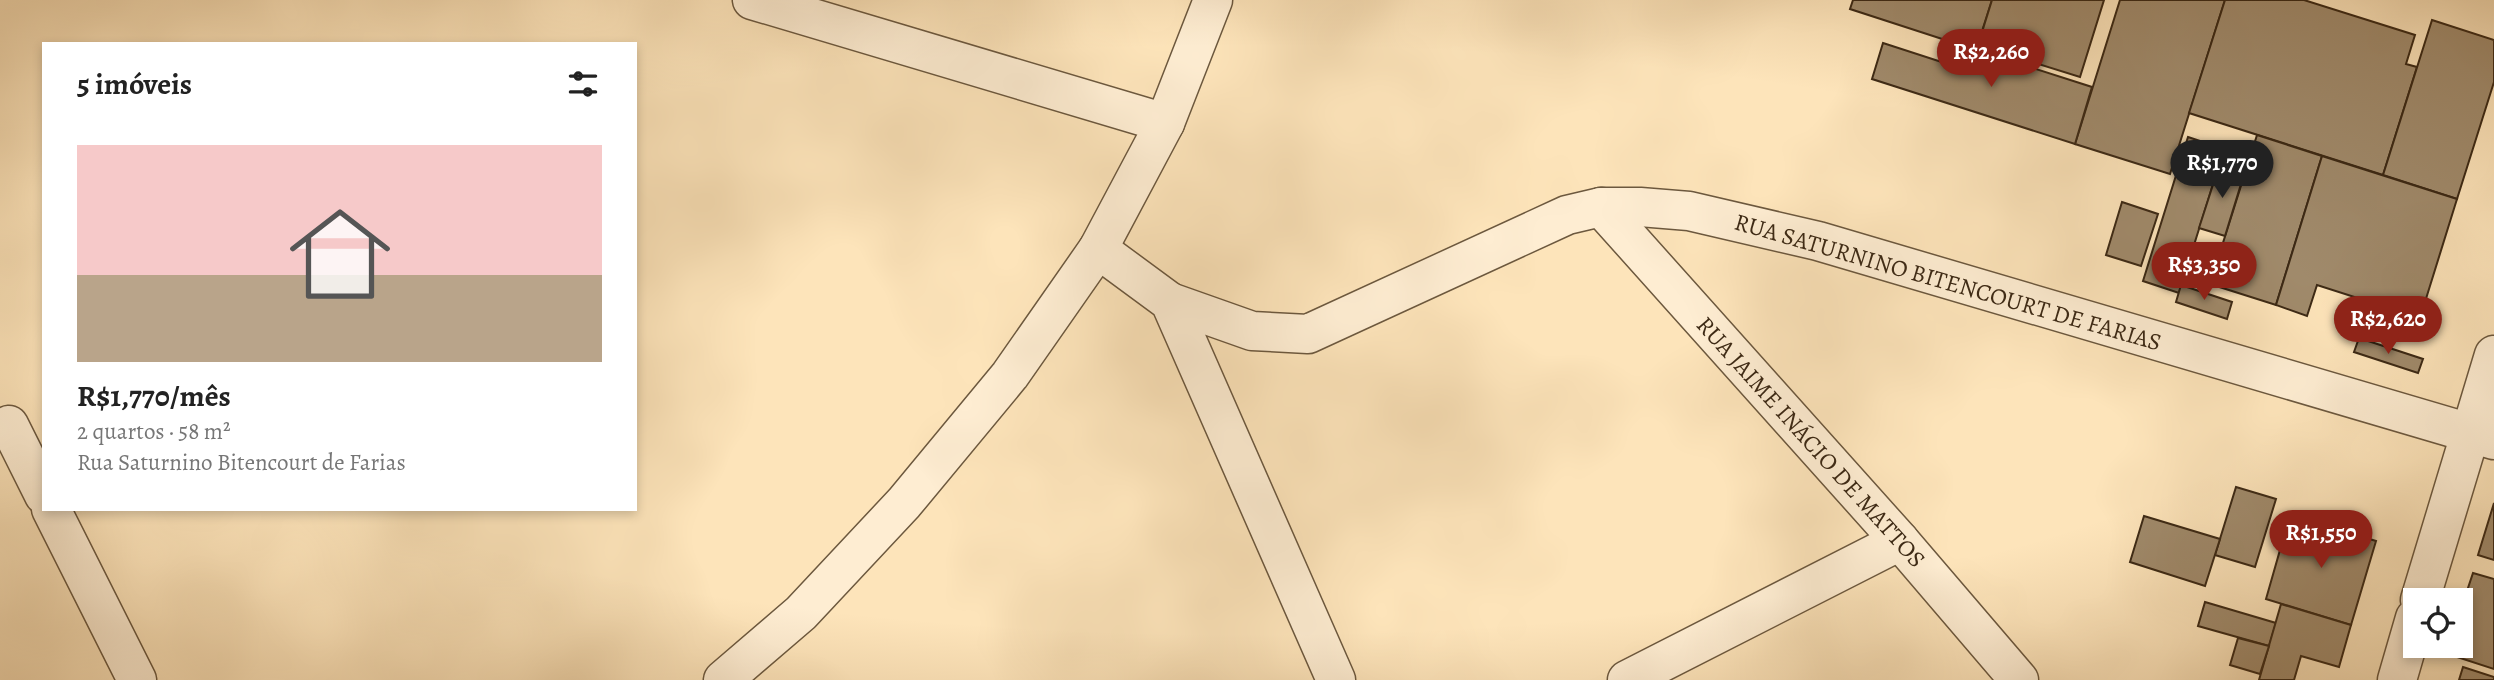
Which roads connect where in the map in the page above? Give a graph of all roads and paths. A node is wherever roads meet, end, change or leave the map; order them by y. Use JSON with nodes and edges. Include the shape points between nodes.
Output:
{"nodes":[{"id":1,"x":752,"y":0,"type":"edge"},
{"id":2,"x":1213,"y":0,"type":"edge"},
{"id":3,"x":1165,"y":123,"type":"junction"},
{"id":4,"x":1601,"y":207,"type":"junction"},
{"id":5,"x":1098,"y":249,"type":"junction"},
{"id":6,"x":1170,"y":302,"type":"junction"},
{"id":7,"x":2494,"y":355,"type":"edge"},
{"id":8,"x":3,"y":426,"type":"edge"},
{"id":9,"x":2482,"y":437,"type":"edge"},
{"id":10,"x":42,"y":492,"type":"edge"},
{"id":11,"x":52,"y":511,"type":"edge"},
{"id":12,"x":1900,"y":541,"type":"junction"},
{"id":13,"x":2425,"y":588,"type":"edge"},
{"id":14,"x":2403,"y":658,"type":"edge"},
{"id":15,"x":137,"y":680,"type":"edge"},
{"id":16,"x":723,"y":680,"type":"edge"},
{"id":17,"x":1336,"y":680,"type":"edge"},
{"id":18,"x":1627,"y":680,"type":"edge"},
{"id":19,"x":2019,"y":680,"type":"edge"},
{"id":20,"x":2397,"y":680,"type":"edge"}],
"edges":[{"from":1,"to":3,"type":"street"},
{"from":2,"to":3,"type":"street"},
{"from":3,"to":5,"type":"street"},
{"from":4,"to":6,"type":"street","name":"RUA SATURNINO BITENCOURT DE FARIAS","via":[[1567,215],[1308,334],[1252,331]]},
{"from":4,"to":9,"type":"street","name":"RUA SATURNINO BITENCOURT DE FARIAS","via":[[1689,211],[1818,241]]},
{"from":4,"to":12,"type":"street","name":"RUA JAIME INÁCIO DE MATTOS"},
{"from":5,"to":6,"type":"street"},
{"from":5,"to":16,"type":"street","via":[[1010,375],[904,503],[801,613]]},
{"from":6,"to":17,"type":"street"},
{"from":7,"to":9,"type":"street"},
{"from":8,"to":10,"type":"street"},
{"from":9,"to":13,"type":"street"},
{"from":11,"to":15,"type":"street"},
{"from":12,"to":18,"type":"street"},
{"from":12,"to":19,"type":"street","name":"RUA JAIME INÁCIO DE MATTOS"},
{"from":14,"to":20,"type":"street"}]}
